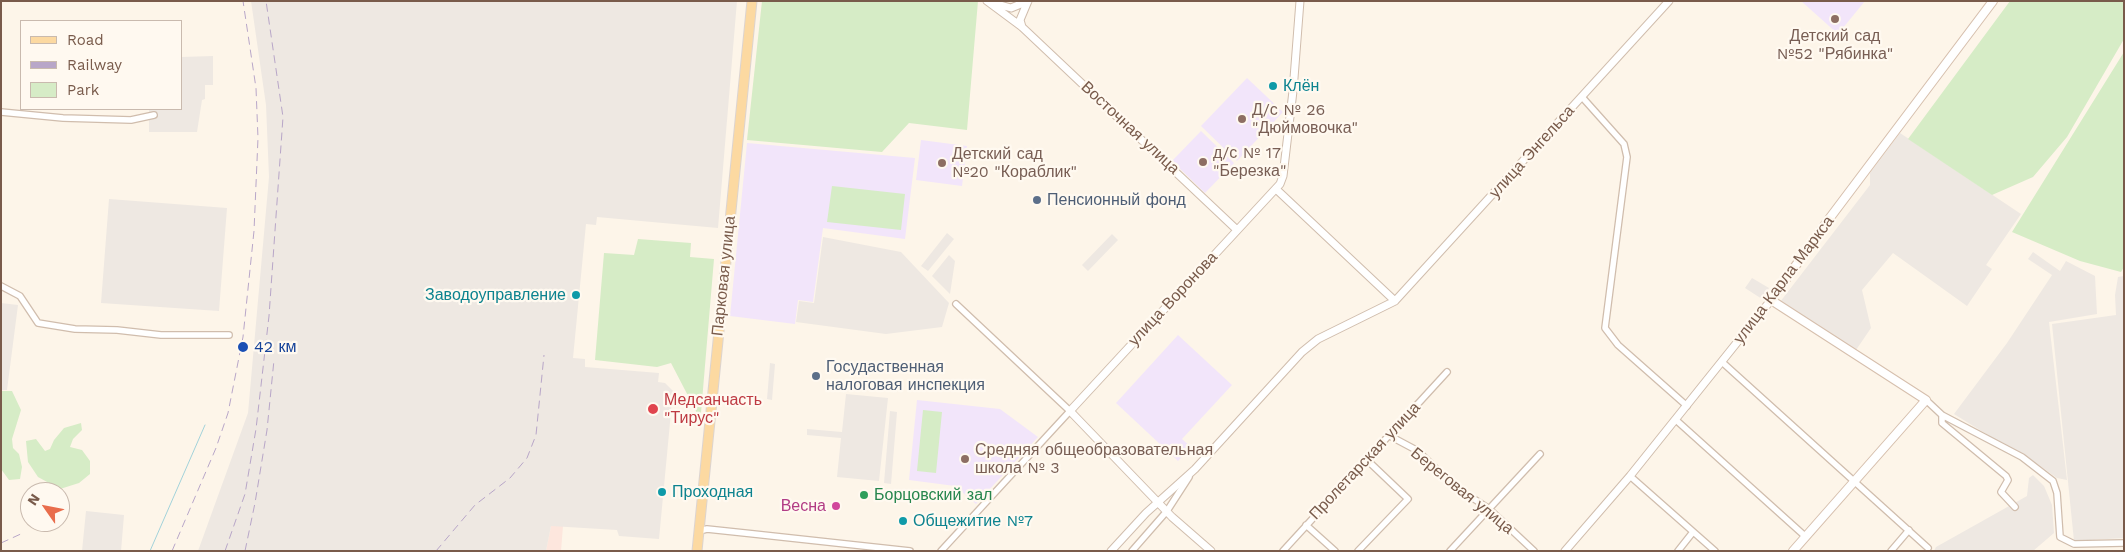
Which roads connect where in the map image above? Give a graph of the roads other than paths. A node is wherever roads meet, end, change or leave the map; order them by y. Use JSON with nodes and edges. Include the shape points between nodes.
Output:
{"nodes":[{"id":1,"x":752,"y":1,"type":"edge"},
{"id":2,"x":988,"y":1,"type":"edge"},
{"id":3,"x":1028,"y":1,"type":"edge"},
{"id":4,"x":1300,"y":1,"type":"edge"},
{"id":5,"x":1669,"y":1,"type":"edge"},
{"id":6,"x":1994,"y":1,"type":"edge"},
{"id":7,"x":1006,"y":4,"type":"edge"},
{"id":8,"x":1016,"y":4,"type":"edge"},
{"id":9,"x":1011,"y":21,"type":"junction"},
{"id":10,"x":1021,"y":24,"type":"junction"},
{"id":11,"x":1582,"y":97,"type":"junction"},
{"id":12,"x":1,"y":112,"type":"edge"},
{"id":13,"x":154,"y":115,"type":"dead end"},
{"id":14,"x":1276,"y":189,"type":"junction"},
{"id":15,"x":1237,"y":230,"type":"junction"},
{"id":16,"x":1,"y":286,"type":"edge"},
{"id":17,"x":1771,"y":300,"type":"junction"},
{"id":18,"x":1394,"y":301,"type":"junction"},
{"id":19,"x":956,"y":304,"type":"dead end"},
{"id":20,"x":229,"y":336,"type":"dead end"},
{"id":21,"x":1722,"y":362,"type":"junction"},
{"id":22,"x":1447,"y":372,"type":"dead end"},
{"id":23,"x":1926,"y":400,"type":"junction"},
{"id":24,"x":1687,"y":406,"type":"junction"},
{"id":25,"x":1070,"y":411,"type":"junction"},
{"id":26,"x":1942,"y":415,"type":"junction"},
{"id":27,"x":1676,"y":420,"type":"junction"},
{"id":28,"x":1388,"y":436,"type":"junction"},
{"id":29,"x":1540,"y":454,"type":"dead end"},
{"id":30,"x":1366,"y":459,"type":"junction"},
{"id":31,"x":1195,"y":469,"type":"junction"},
{"id":32,"x":1630,"y":476,"type":"junction"},
{"id":33,"x":1856,"y":482,"type":"junction"},
{"id":34,"x":1158,"y":502,"type":"junction"},
{"id":35,"x":2015,"y":507,"type":"dead end"},
{"id":36,"x":1488,"y":508,"type":"junction"},
{"id":37,"x":1166,"y":511,"type":"junction"},
{"id":38,"x":1306,"y":525,"type":"junction"},
{"id":39,"x":1910,"y":530,"type":"junction"},
{"id":40,"x":699,"y":531,"type":"junction"},
{"id":41,"x":1693,"y":532,"type":"junction"},
{"id":42,"x":1806,"y":537,"type":"junction"},
{"id":43,"x":2124,"y":543,"type":"edge"},
{"id":44,"x":1928,"y":548,"type":"dead end"},
{"id":45,"x":697,"y":551,"type":"edge"},
{"id":46,"x":910,"y":551,"type":"edge"},
{"id":47,"x":941,"y":551,"type":"edge"},
{"id":48,"x":1111,"y":551,"type":"edge"},
{"id":49,"x":1132,"y":551,"type":"edge"},
{"id":50,"x":1211,"y":551,"type":"edge"},
{"id":51,"x":1283,"y":551,"type":"edge"},
{"id":52,"x":1335,"y":551,"type":"edge"},
{"id":53,"x":1358,"y":551,"type":"edge"},
{"id":54,"x":1450,"y":551,"type":"edge"},
{"id":55,"x":1534,"y":551,"type":"edge"},
{"id":56,"x":1565,"y":551,"type":"edge"},
{"id":57,"x":1678,"y":551,"type":"edge"},
{"id":58,"x":1715,"y":551,"type":"edge"},
{"id":59,"x":1793,"y":551,"type":"edge"},
{"id":60,"x":1891,"y":551,"type":"edge"}],
"edges":[{"from":1,"to":40,"type":"main road","name":"Парковая улица"},
{"from":2,"to":7,"type":"street"},
{"from":2,"to":9,"type":"street","name":"Восточная улица"},
{"from":3,"to":8,"type":"street"},
{"from":3,"to":10,"type":"street"},
{"from":4,"to":14,"type":"street","name":"улица Воронова","via":[[1283,176]]},
{"from":5,"to":11,"type":"street","name":"улица Энгельса"},
{"from":6,"to":17,"type":"main road","name":"улица Карла Маркса","via":[[1829,218]]},
{"from":7,"to":8,"type":"street"},
{"from":7,"to":9,"type":"street"},
{"from":8,"to":10,"type":"street"},
{"from":9,"to":10,"type":"street","name":"Восточная улица"},
{"from":10,"to":15,"type":"street","name":"Восточная улица"},
{"from":11,"to":18,"type":"street","name":"улица Энгельса"},
{"from":11,"to":24,"type":"street","via":[[1624,144],[1627,157],[1605,328],[1618,345]]},
{"from":12,"to":13,"type":"street","via":[[131,120]]},
{"from":14,"to":15,"type":"street","name":"улица Воронова"},
{"from":14,"to":18,"type":"street"},
{"from":15,"to":25,"type":"street","name":"улица Воронова"},
{"from":16,"to":20,"type":"street","via":[[20,296],[38,323],[162,335]]},
{"from":17,"to":21,"type":"street","name":"улица Карла Маркса"},
{"from":17,"to":23,"type":"main road"},
{"from":18,"to":31,"type":"street","name":"улица Энгельса","via":[[1318,339],[1302,352]]},
{"from":19,"to":25,"type":"street"},
{"from":21,"to":24,"type":"street","name":"улица Карла Маркса"},
{"from":21,"to":33,"type":"street"},
{"from":22,"to":28,"type":"street","name":"Пролетарская улица"},
{"from":23,"to":26,"type":"street"},
{"from":23,"to":33,"type":"main road"},
{"from":24,"to":27,"type":"street","name":"улица Карла Маркса"},
{"from":25,"to":34,"type":"street"},
{"from":25,"to":47,"type":"street"},
{"from":26,"to":35,"type":"street","via":[[1942,423],[2006,476],[2008,480],[2001,492]]},
{"from":26,"to":43,"type":"street","via":[[2022,457],[2053,481],[2057,493],[2060,538],[2074,544]]},
{"from":27,"to":32,"type":"street","name":"улица Карла Маркса"},
{"from":27,"to":42,"type":"street"},
{"from":28,"to":30,"type":"street","name":"Пролетарская улица"},
{"from":28,"to":36,"type":"street","name":"Береговая улица","via":[[1418,451],[1454,486]]},
{"from":29,"to":36,"type":"street"},
{"from":30,"to":38,"type":"street","name":"Пролетарская улица"},
{"from":30,"to":53,"type":"street","via":[[1408,499]]},
{"from":31,"to":34,"type":"street","name":"улица Энгельса"},
{"from":31,"to":37,"type":"street","name":"улица Энгельса"},
{"from":32,"to":41,"type":"street"},
{"from":32,"to":56,"type":"street","name":"улица Карла Маркса"},
{"from":33,"to":39,"type":"street"},
{"from":33,"to":42,"type":"main road"},
{"from":34,"to":37,"type":"street"},
{"from":34,"to":48,"type":"street","name":"улица Энгельса"},
{"from":36,"to":54,"type":"street"},
{"from":36,"to":55,"type":"street","name":"Береговая улица"},
{"from":37,"to":49,"type":"street","name":"улица Энгельса"},
{"from":37,"to":50,"type":"street"},
{"from":38,"to":51,"type":"street","name":"Пролетарская улица"},
{"from":38,"to":52,"type":"street"},
{"from":39,"to":44,"type":"street"},
{"from":39,"to":60,"type":"street"},
{"from":40,"to":45,"type":"main road","name":"Парковая улица"},
{"from":40,"to":46,"type":"street"},
{"from":41,"to":57,"type":"street"},
{"from":41,"to":58,"type":"street"},
{"from":42,"to":59,"type":"main road"}]}
